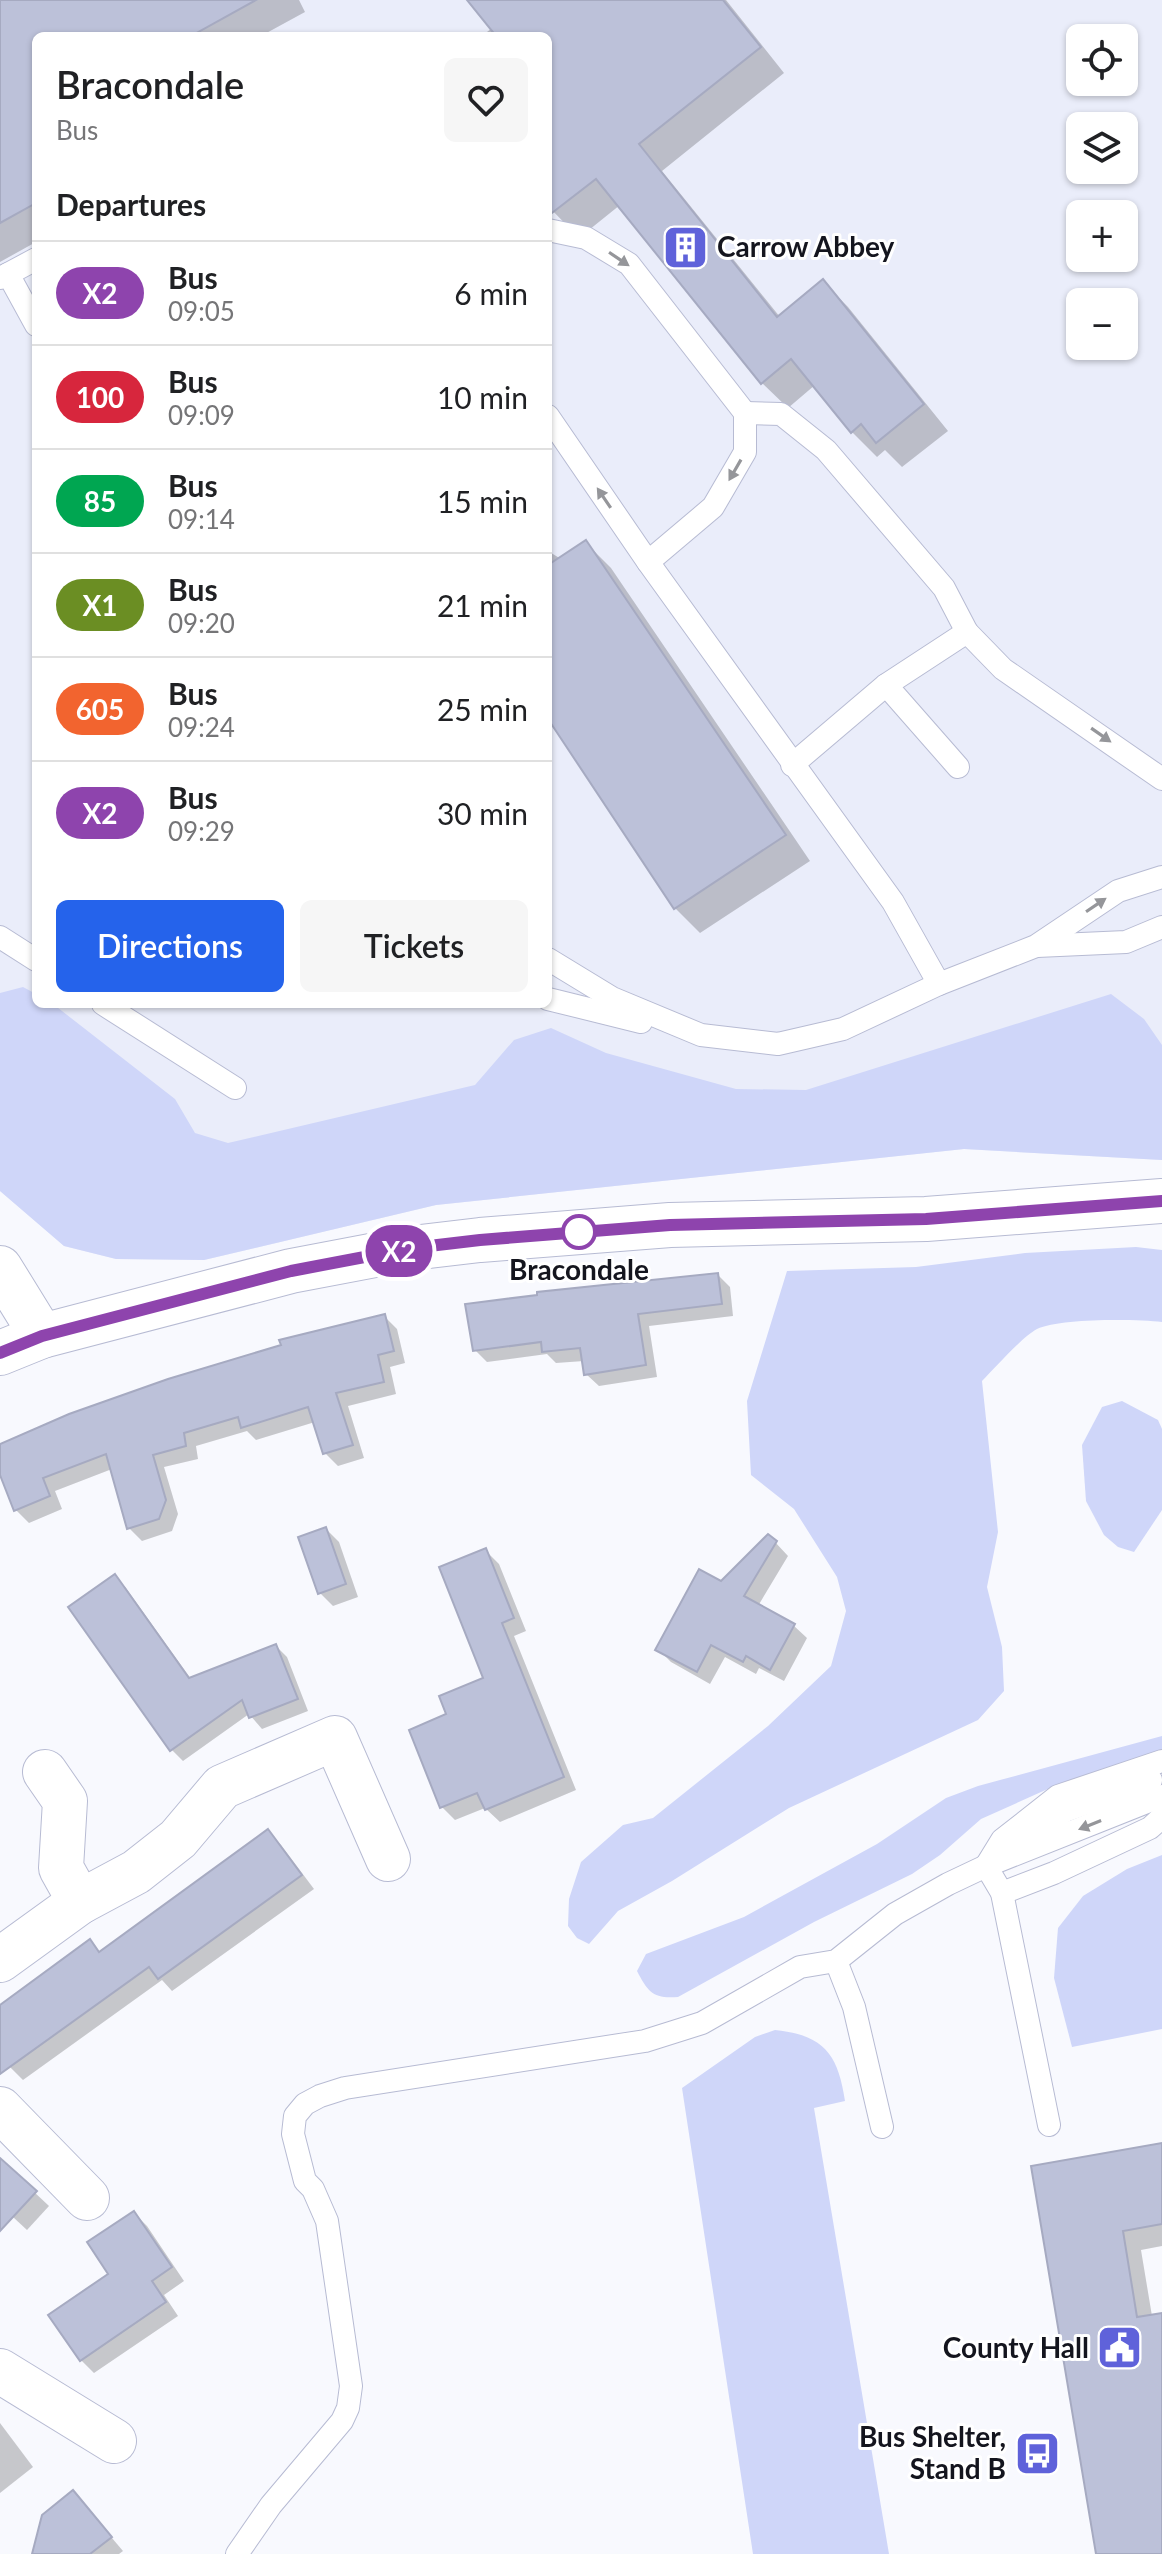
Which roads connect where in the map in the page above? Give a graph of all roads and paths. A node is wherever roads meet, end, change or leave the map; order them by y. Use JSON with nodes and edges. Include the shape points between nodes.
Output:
{"nodes":[{"id":1,"x":552,"y":231,"type":"edge"},
{"id":2,"x":32,"y":261,"type":"edge"},
{"id":3,"x":4,"y":276,"type":"edge"},
{"id":4,"x":32,"y":319,"type":"edge"},
{"id":5,"x":745,"y":413,"type":"junction"},
{"id":6,"x":552,"y":422,"type":"edge"},
{"id":7,"x":648,"y":562,"type":"junction"},
{"id":8,"x":967,"y":632,"type":"junction"},
{"id":9,"x":886,"y":685,"type":"junction"},
{"id":10,"x":792,"y":765,"type":"junction"},
{"id":11,"x":958,"y":767,"type":"dead end"},
{"id":12,"x":1162,"y":779,"type":"edge"},
{"id":13,"x":1162,"y":877,"type":"edge"},
{"id":14,"x":1162,"y":927,"type":"edge"},
{"id":15,"x":0,"y":937,"type":"edge"},
{"id":16,"x":1036,"y":946,"type":"junction"},
{"id":17,"x":32,"y":957,"type":"edge"},
{"id":18,"x":552,"y":961,"type":"edge"},
{"id":19,"x":939,"y":984,"type":"junction"},
{"id":20,"x":552,"y":1000,"type":"edge"},
{"id":21,"x":109,"y":1008,"type":"edge"},
{"id":22,"x":701,"y":1035,"type":"junction"},
{"id":23,"x":235,"y":1088,"type":"dead end"},
{"id":24,"x":1162,"y":1201,"type":"edge"},
{"id":25,"x":1035,"y":1211,"type":"junction"},
{"id":26,"x":1162,"y":1220,"type":"edge"},
{"id":27,"x":0,"y":1268,"type":"edge"},
{"id":28,"x":42,"y":1336,"type":"junction"},
{"id":29,"x":0,"y":1353,"type":"edge"},
{"id":30,"x":1162,"y":1761,"type":"edge"},
{"id":31,"x":45,"y":1772,"type":"dead end"},
{"id":32,"x":1162,"y":1776,"type":"edge"},
{"id":33,"x":1162,"y":1796,"type":"edge"},
{"id":34,"x":1162,"y":1817,"type":"edge"},
{"id":35,"x":388,"y":1859,"type":"dead end"},
{"id":36,"x":986,"y":1866,"type":"junction"},
{"id":37,"x":1002,"y":1893,"type":"junction"},
{"id":38,"x":80,"y":1902,"type":"junction"},
{"id":39,"x":0,"y":1960,"type":"edge"},
{"id":40,"x":836,"y":1961,"type":"junction"},
{"id":41,"x":0,"y":2109,"type":"edge"},
{"id":42,"x":1049,"y":2125,"type":"dead end"},
{"id":43,"x":882,"y":2127,"type":"dead end"},
{"id":44,"x":87,"y":2198,"type":"dead end"},
{"id":45,"x":0,"y":2371,"type":"edge"},
{"id":46,"x":114,"y":2441,"type":"dead end"},
{"id":47,"x":237,"y":2554,"type":"edge"}],
"edges":[{"from":1,"to":5,"type":"lane","one_way":true,"via":[[586,238],[629,264]]},
{"from":2,"to":3,"type":"lane"},
{"from":3,"to":4,"type":"lane"},
{"from":5,"to":7,"type":"lane","one_way":true,"via":[[745,452],[713,507]]},
{"from":5,"to":8,"type":"lane","via":[[781,414],[826,450],[944,588]]},
{"from":7,"to":6,"type":"lane","one_way":true},
{"from":7,"to":10,"type":"lane"},
{"from":8,"to":9,"type":"lane"},
{"from":8,"to":12,"type":"lane","one_way":true,"via":[[1003,669]]},
{"from":9,"to":10,"type":"lane"},
{"from":9,"to":11,"type":"lane"},
{"from":10,"to":19,"type":"lane","via":[[893,902]]},
{"from":16,"to":13,"type":"lane","one_way":true,"via":[[1118,891]]},
{"from":14,"to":16,"type":"lane","via":[[1126,942]]},
{"from":15,"to":17,"type":"lane"},
{"from":16,"to":19,"type":"lane"},
{"from":18,"to":22,"type":"lane","via":[[612,998]]},
{"from":19,"to":22,"type":"lane","via":[[843,1029],[778,1044]]},
{"from":20,"to":22,"type":"lane"},
{"from":21,"to":23,"type":"lane"},
{"from":24,"to":25,"type":"main road"},
{"from":25,"to":26,"type":"main road"},
{"from":25,"to":28,"type":"main road","via":[[670,1225],[412,1248],[291,1271]]},
{"from":27,"to":28,"type":"main road"},
{"from":28,"to":29,"type":"main road"},
{"from":30,"to":36,"type":"lane","via":[[1058,1796],[1002,1840]]},
{"from":31,"to":38,"type":"main road","via":[[65,1801],[61,1868]]},
{"from":32,"to":36,"type":"lane","via":[[1065,1811]]},
{"from":33,"to":36,"type":"lane","one_way":true},
{"from":34,"to":37,"type":"lane","via":[[1150,1828]]},
{"from":35,"to":38,"type":"main road","via":[[335,1738],[222,1787],[178,1839],[136,1872]]},
{"from":36,"to":37,"type":"lane"},
{"from":36,"to":40,"type":"lane","via":[[895,1914]]},
{"from":37,"to":42,"type":"lane"},
{"from":38,"to":39,"type":"main road"},
{"from":40,"to":43,"type":"lane","via":[[854,2007]]},
{"from":40,"to":47,"type":"lane","via":[[800,1967],[702,2023],[645,2041],[345,2088],[305,2104],[295,2116],[293,2134],[305,2181],[327,2221],[351,2386],[348,2408]]},
{"from":41,"to":44,"type":"main road"},
{"from":45,"to":46,"type":"main road"}]}
